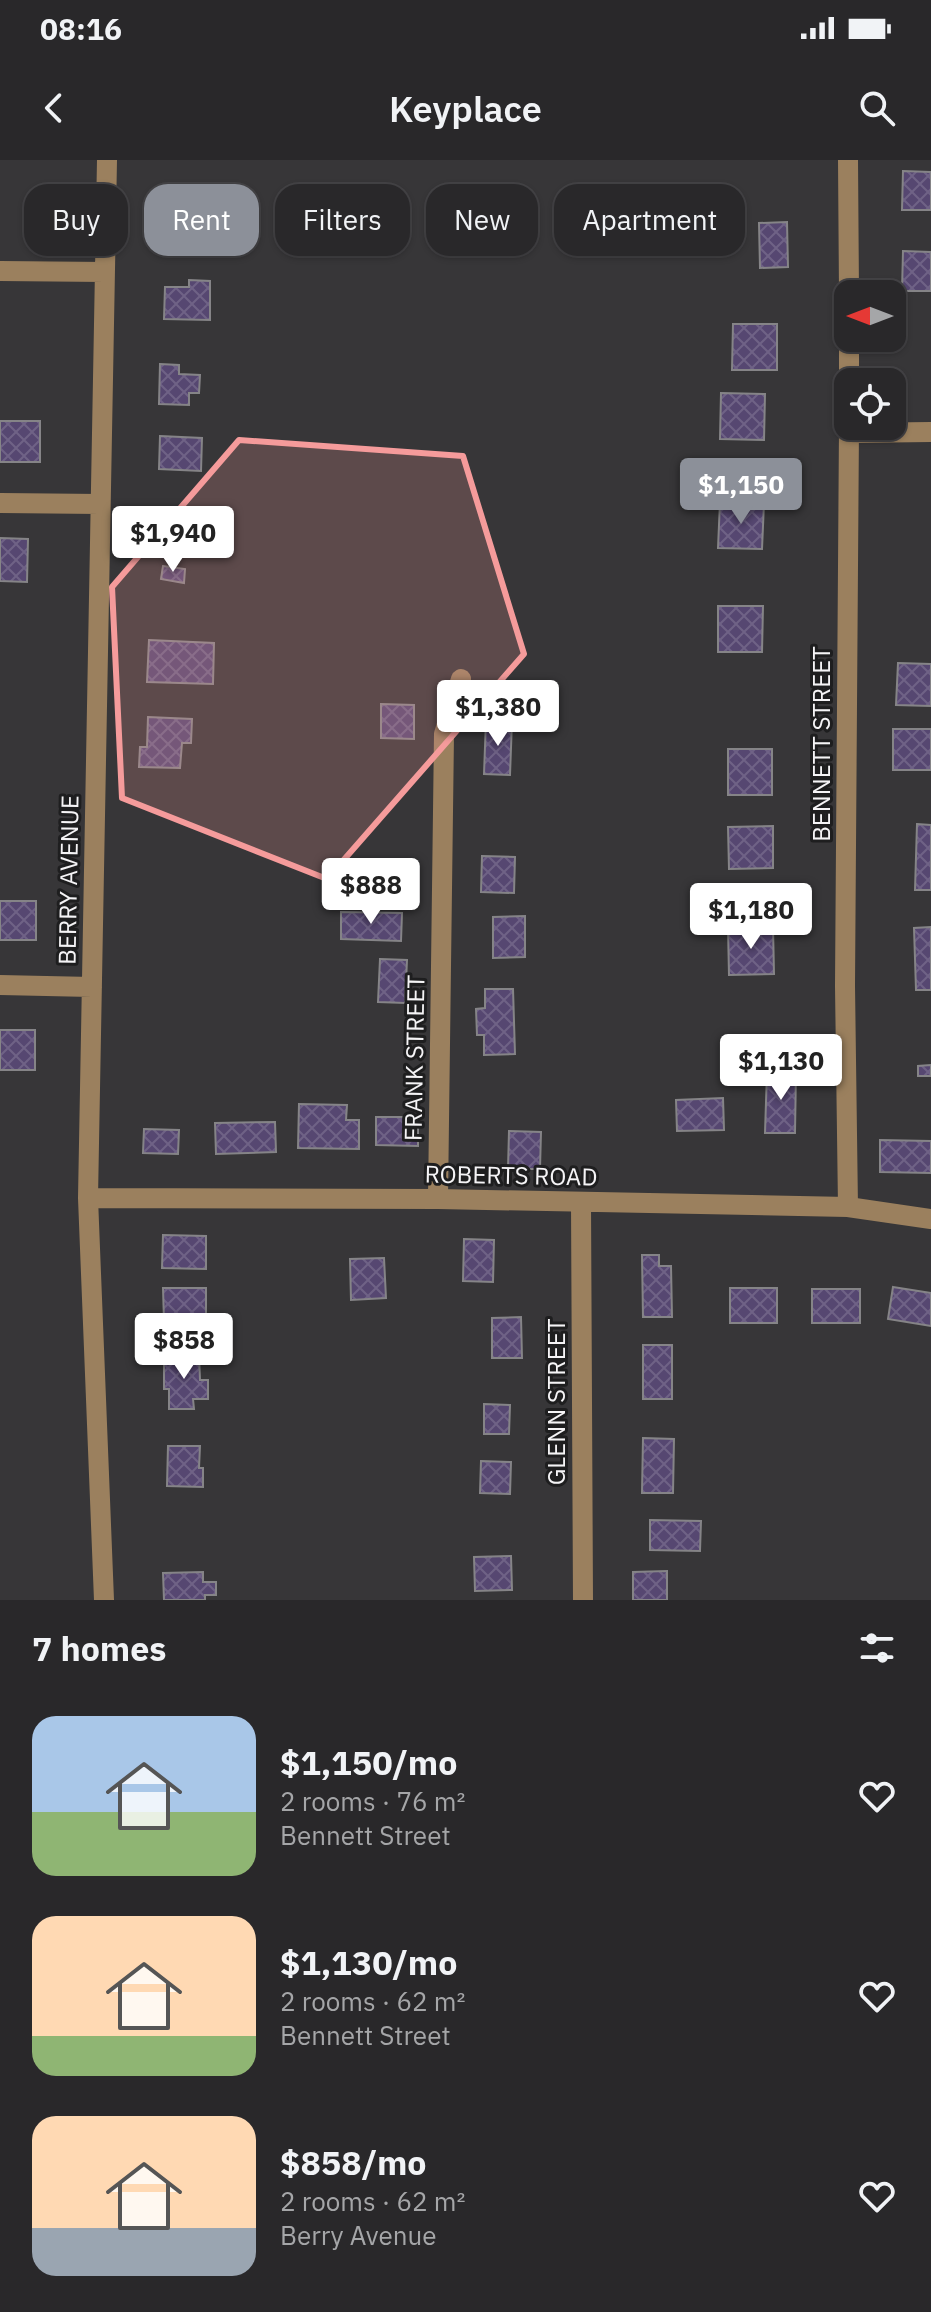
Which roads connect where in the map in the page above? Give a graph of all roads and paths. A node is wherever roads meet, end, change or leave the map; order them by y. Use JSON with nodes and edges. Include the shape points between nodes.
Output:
{"nodes":[{"id":1,"x":107,"y":160,"type":"edge"},
{"id":2,"x":848,"y":160,"type":"edge"},
{"id":3,"x":0,"y":271,"type":"edge"},
{"id":4,"x":105,"y":272,"type":"junction"},
{"id":5,"x":849,"y":280,"type":"edge"},
{"id":6,"x":906,"y":431,"type":"edge"},
{"id":7,"x":931,"y":432,"type":"edge"},
{"id":8,"x":849,"y":440,"type":"edge"},
{"id":9,"x":0,"y":503,"type":"edge"},
{"id":10,"x":100,"y":504,"type":"junction"},
{"id":11,"x":461,"y":679,"type":"dead end"},
{"id":12,"x":0,"y":985,"type":"edge"},
{"id":13,"x":92,"y":987,"type":"junction"},
{"id":14,"x":88,"y":1198,"type":"junction"},
{"id":15,"x":438,"y":1199,"type":"junction"},
{"id":16,"x":581,"y":1203,"type":"junction"},
{"id":17,"x":848,"y":1207,"type":"junction"},
{"id":18,"x":931,"y":1219,"type":"edge"},
{"id":19,"x":104,"y":1600,"type":"edge"},
{"id":20,"x":583,"y":1600,"type":"edge"}],
"edges":[{"from":1,"to":4,"type":"street","name":"BERRY AVENUE"},
{"from":2,"to":5,"type":"street"},
{"from":3,"to":4,"type":"street"},
{"from":4,"to":10,"type":"street","name":"BERRY AVENUE"},
{"from":6,"to":7,"type":"street"},
{"from":8,"to":17,"type":"street","name":"BENNETT STREET"},
{"from":9,"to":10,"type":"street"},
{"from":10,"to":13,"type":"street","name":"BERRY AVENUE"},
{"from":11,"to":15,"type":"street","name":"FRANK STREET","via":[[444,734]]},
{"from":12,"to":13,"type":"street"},
{"from":13,"to":14,"type":"street","name":"BERRY AVENUE"},
{"from":14,"to":15,"type":"street","name":"ROBERTS ROAD"},
{"from":14,"to":19,"type":"street","name":"BERRY AVENUE"},
{"from":15,"to":16,"type":"street","name":"ROBERTS ROAD"},
{"from":16,"to":17,"type":"street","name":"ROBERTS ROAD"},
{"from":16,"to":20,"type":"street","name":"GLENN STREET"},
{"from":17,"to":18,"type":"street","name":"ROBERTS ROAD"}]}
